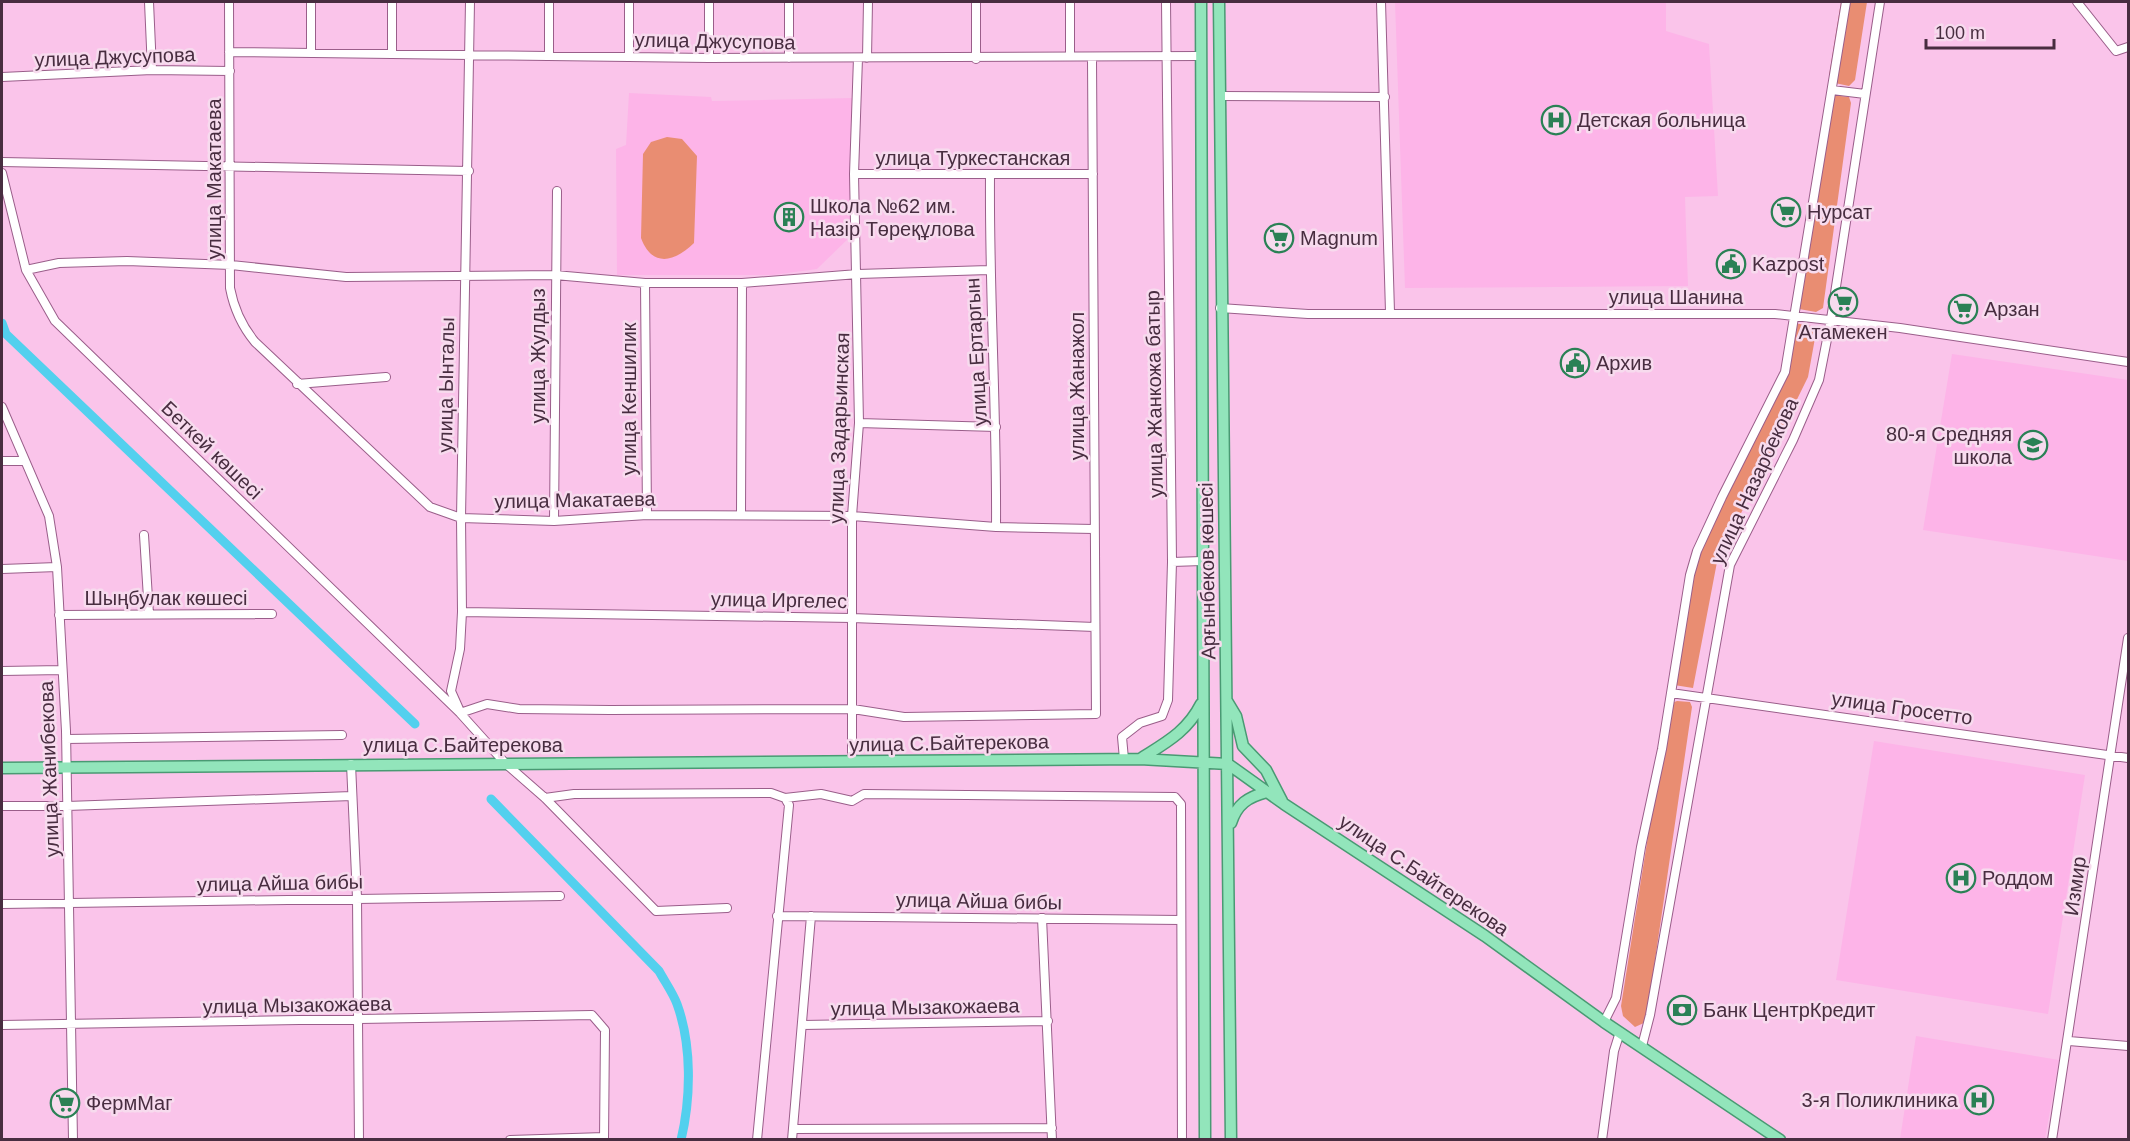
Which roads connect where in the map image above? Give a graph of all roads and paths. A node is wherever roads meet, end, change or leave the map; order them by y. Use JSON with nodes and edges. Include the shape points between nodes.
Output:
{"nodes":[{"id":1,"x":149,"y":2,"type":"edge"},
{"id":2,"x":229,"y":2,"type":"edge"},
{"id":3,"x":311,"y":2,"type":"edge"},
{"id":4,"x":392,"y":2,"type":"edge"},
{"id":5,"x":470,"y":2,"type":"edge"},
{"id":6,"x":549,"y":2,"type":"edge"},
{"id":7,"x":629,"y":2,"type":"edge"},
{"id":8,"x":709,"y":2,"type":"edge"},
{"id":9,"x":789,"y":2,"type":"edge"},
{"id":10,"x":868,"y":2,"type":"edge"},
{"id":11,"x":976,"y":2,"type":"edge"},
{"id":12,"x":1070,"y":2,"type":"edge"},
{"id":13,"x":1166,"y":2,"type":"edge"},
{"id":14,"x":1201,"y":2,"type":"edge"},
{"id":15,"x":1219,"y":2,"type":"edge"},
{"id":16,"x":1381,"y":2,"type":"edge"},
{"id":17,"x":1846,"y":2,"type":"edge"},
{"id":18,"x":1880,"y":2,"type":"edge"},
{"id":19,"x":2077,"y":2,"type":"edge"},
{"id":20,"x":2128,"y":47,"type":"edge"},
{"id":21,"x":229,"y":52,"type":"junction"},
{"id":22,"x":311,"y":52,"type":"junction"},
{"id":23,"x":392,"y":54,"type":"junction"},
{"id":24,"x":549,"y":55,"type":"junction"},
{"id":25,"x":1167,"y":55,"type":"junction"},
{"id":26,"x":469,"y":56,"type":"junction"},
{"id":27,"x":1070,"y":56,"type":"junction"},
{"id":28,"x":1200,"y":56,"type":"junction"},
{"id":29,"x":629,"y":57,"type":"junction"},
{"id":30,"x":709,"y":58,"type":"junction"},
{"id":31,"x":789,"y":58,"type":"junction"},
{"id":32,"x":858,"y":58,"type":"junction"},
{"id":33,"x":867,"y":58,"type":"junction"},
{"id":34,"x":976,"y":59,"type":"junction"},
{"id":35,"x":1092,"y":59,"type":"junction"},
{"id":36,"x":152,"y":70,"type":"junction"},
{"id":37,"x":230,"y":71,"type":"junction"},
{"id":38,"x":2,"y":77,"type":"edge"},
{"id":39,"x":1832,"y":90,"type":"junction"},
{"id":40,"x":1865,"y":94,"type":"junction"},
{"id":41,"x":1220,"y":96,"type":"junction"},
{"id":42,"x":1385,"y":97,"type":"junction"},
{"id":43,"x":2,"y":162,"type":"edge"},
{"id":44,"x":230,"y":166,"type":"junction"},
{"id":45,"x":469,"y":171,"type":"junction"},
{"id":46,"x":2,"y":173,"type":"edge"},
{"id":47,"x":854,"y":174,"type":"junction"},
{"id":48,"x":1093,"y":174,"type":"junction"},
{"id":49,"x":990,"y":176,"type":"junction"},
{"id":50,"x":557,"y":191,"type":"dead end"},
{"id":51,"x":231,"y":265,"type":"junction"},
{"id":52,"x":26,"y":270,"type":"junction"},
{"id":53,"x":989,"y":270,"type":"junction"},
{"id":54,"x":858,"y":274,"type":"junction"},
{"id":55,"x":555,"y":275,"type":"junction"},
{"id":56,"x":464,"y":278,"type":"junction"},
{"id":57,"x":645,"y":283,"type":"junction"},
{"id":58,"x":742,"y":283,"type":"junction"},
{"id":59,"x":1220,"y":308,"type":"junction"},
{"id":60,"x":1390,"y":312,"type":"junction"},
{"id":61,"x":1795,"y":317,"type":"junction"},
{"id":62,"x":1831,"y":319,"type":"junction"},
{"id":63,"x":2128,"y":362,"type":"edge"},
{"id":64,"x":386,"y":377,"type":"dead end"},
{"id":65,"x":297,"y":384,"type":"junction"},
{"id":66,"x":2,"y":407,"type":"edge"},
{"id":67,"x":859,"y":423,"type":"junction"},
{"id":68,"x":996,"y":427,"type":"junction"},
{"id":69,"x":2,"y":461,"type":"edge"},
{"id":70,"x":25,"y":461,"type":"junction"},
{"id":71,"x":646,"y":515,"type":"junction"},
{"id":72,"x":741,"y":516,"type":"junction"},
{"id":73,"x":852,"y":516,"type":"junction"},
{"id":74,"x":461,"y":518,"type":"junction"},
{"id":75,"x":554,"y":521,"type":"junction"},
{"id":76,"x":996,"y":527,"type":"junction"},
{"id":77,"x":1094,"y":529,"type":"junction"},
{"id":78,"x":144,"y":535,"type":"dead end"},
{"id":79,"x":1202,"y":561,"type":"junction"},
{"id":80,"x":1172,"y":562,"type":"junction"},
{"id":81,"x":57,"y":567,"type":"junction"},
{"id":82,"x":2,"y":569,"type":"edge"},
{"id":83,"x":462,"y":612,"type":"junction"},
{"id":84,"x":149,"y":614,"type":"junction"},
{"id":85,"x":272,"y":614,"type":"dead end"},
{"id":86,"x":59,"y":615,"type":"junction"},
{"id":87,"x":852,"y":618,"type":"junction"},
{"id":88,"x":1095,"y":627,"type":"junction"},
{"id":89,"x":2128,"y":638,"type":"edge"},
{"id":90,"x":62,"y":670,"type":"junction"},
{"id":91,"x":2,"y":671,"type":"edge"},
{"id":92,"x":1671,"y":693,"type":"junction"},
{"id":93,"x":1707,"y":699,"type":"junction"},
{"id":94,"x":1227,"y":701,"type":"junction"},
{"id":95,"x":1202,"y":702,"type":"junction"},
{"id":96,"x":853,"y":709,"type":"junction"},
{"id":97,"x":460,"y":712,"type":"junction"},
{"id":98,"x":342,"y":735,"type":"dead end"},
{"id":99,"x":66,"y":739,"type":"junction"},
{"id":100,"x":2111,"y":756,"type":"junction"},
{"id":101,"x":2128,"y":758,"type":"edge"},
{"id":102,"x":1124,"y":759,"type":"junction"},
{"id":103,"x":1140,"y":759,"type":"junction"},
{"id":104,"x":852,"y":762,"type":"junction"},
{"id":105,"x":505,"y":763,"type":"junction"},
{"id":106,"x":1203,"y":763,"type":"junction"},
{"id":107,"x":351,"y":764,"type":"junction"},
{"id":108,"x":1228,"y":764,"type":"junction"},
{"id":109,"x":65,"y":767,"type":"junction"},
{"id":110,"x":2,"y":768,"type":"edge"},
{"id":111,"x":1267,"y":792,"type":"junction"},
{"id":112,"x":352,"y":796,"type":"junction"},
{"id":113,"x":545,"y":798,"type":"junction"},
{"id":114,"x":785,"y":798,"type":"junction"},
{"id":115,"x":1284,"y":804,"type":"junction"},
{"id":116,"x":2,"y":806,"type":"edge"},
{"id":117,"x":67,"y":806,"type":"junction"},
{"id":118,"x":1228,"y":829,"type":"junction"},
{"id":119,"x":560,"y":896,"type":"dead end"},
{"id":120,"x":357,"y":898,"type":"junction"},
{"id":121,"x":70,"y":903,"type":"junction"},
{"id":122,"x":2,"y":904,"type":"edge"},
{"id":123,"x":726,"y":908,"type":"dead end"},
{"id":124,"x":777,"y":916,"type":"junction"},
{"id":125,"x":811,"y":916,"type":"junction"},
{"id":126,"x":1042,"y":918,"type":"junction"},
{"id":127,"x":1181,"y":920,"type":"junction"},
{"id":128,"x":358,"y":1021,"type":"junction"},
{"id":129,"x":1048,"y":1021,"type":"junction"},
{"id":130,"x":1604,"y":1022,"type":"junction"},
{"id":131,"x":2,"y":1025,"type":"edge"},
{"id":132,"x":72,"y":1025,"type":"junction"},
{"id":133,"x":802,"y":1025,"type":"junction"},
{"id":134,"x":1620,"y":1032,"type":"junction"},
{"id":135,"x":2069,"y":1041,"type":"junction"},
{"id":136,"x":1642,"y":1046,"type":"junction"},
{"id":137,"x":2128,"y":1046,"type":"edge"},
{"id":138,"x":1052,"y":1128,"type":"junction"},
{"id":139,"x":793,"y":1129,"type":"junction"},
{"id":140,"x":604,"y":1138,"type":"edge"},
{"id":141,"x":73,"y":1140,"type":"edge"},
{"id":142,"x":359,"y":1140,"type":"edge"},
{"id":143,"x":510,"y":1140,"type":"edge"},
{"id":144,"x":757,"y":1140,"type":"edge"},
{"id":145,"x":792,"y":1140,"type":"edge"},
{"id":146,"x":1052,"y":1140,"type":"edge"},
{"id":147,"x":1182,"y":1140,"type":"edge"},
{"id":148,"x":1205,"y":1140,"type":"edge"},
{"id":149,"x":1231,"y":1140,"type":"edge"},
{"id":150,"x":1602,"y":1140,"type":"edge"},
{"id":151,"x":1780,"y":1140,"type":"edge"},
{"id":152,"x":2052,"y":1140,"type":"edge"}],
"edges":[{"from":1,"to":36,"type":"street"},
{"from":2,"to":21,"type":"street","name":"улица Макатаева"},
{"from":3,"to":22,"type":"street"},
{"from":4,"to":23,"type":"street"},
{"from":5,"to":26,"type":"street","name":"улица Ынталы"},
{"from":6,"to":24,"type":"street"},
{"from":7,"to":29,"type":"street"},
{"from":8,"to":30,"type":"street"},
{"from":9,"to":31,"type":"street"},
{"from":10,"to":33,"type":"street"},
{"from":11,"to":34,"type":"street"},
{"from":12,"to":27,"type":"street"},
{"from":13,"to":25,"type":"street","name":"улица Жанкожа батыр"},
{"from":14,"to":28,"type":"main road","name":"Арғынбеков көшесі"},
{"from":15,"to":41,"type":"main road","name":"Арғынбеков көшесі"},
{"from":16,"to":42,"type":"street"},
{"from":17,"to":39,"type":"street","name":"улица Назарбекова"},
{"from":18,"to":40,"type":"street","name":"улица Назарбекова"},
{"from":19,"to":20,"type":"street","via":[[2116,51]]},
{"from":21,"to":22,"type":"street","name":"улица Джусупова"},
{"from":21,"to":37,"type":"street","name":"улица Макатаева"},
{"from":22,"to":23,"type":"street","name":"улица Джусупова"},
{"from":23,"to":26,"type":"street","name":"улица Джусупова"},
{"from":24,"to":26,"type":"street","name":"улица Джусупова"},
{"from":24,"to":29,"type":"street","name":"улица Джусупова"},
{"from":25,"to":28,"type":"street","name":"улица Джусупова"},
{"from":25,"to":35,"type":"street","name":"улица Джусупова"},
{"from":25,"to":80,"type":"street","name":"улица Жанкожа батыр"},
{"from":26,"to":45,"type":"street","name":"улица Ынталы"},
{"from":27,"to":34,"type":"street","name":"улица Джусупова"},
{"from":27,"to":35,"type":"street","name":"улица Джусупова"},
{"from":28,"to":79,"type":"main road","name":"Арғынбеков көшесі"},
{"from":29,"to":30,"type":"street","name":"улица Джусупова"},
{"from":30,"to":31,"type":"street","name":"улица Джусупова"},
{"from":31,"to":32,"type":"street","name":"улица Джусупова"},
{"from":32,"to":33,"type":"street","name":"улица Джусупова"},
{"from":32,"to":47,"type":"street","name":"улица Задарьинская"},
{"from":33,"to":34,"type":"street","name":"улица Джусупова"},
{"from":35,"to":48,"type":"street","name":"улица Жанажол"},
{"from":36,"to":37,"type":"street","name":"улица Джусупова"},
{"from":36,"to":38,"type":"street","name":"улица Джусупова"},
{"from":37,"to":44,"type":"street","name":"улица Макатаева"},
{"from":39,"to":40,"type":"street"},
{"from":39,"to":61,"type":"street","name":"улица Назарбекова"},
{"from":40,"to":62,"type":"street","name":"улица Назарбекова"},
{"from":41,"to":42,"type":"street"},
{"from":41,"to":59,"type":"main road","name":"Арғынбеков көшесі"},
{"from":42,"to":60,"type":"street"},
{"from":43,"to":44,"type":"street"},
{"from":44,"to":45,"type":"street"},
{"from":44,"to":51,"type":"street","name":"улица Макатаева"},
{"from":45,"to":56,"type":"street","name":"улица Ынталы"},
{"from":46,"to":52,"type":"street","name":"Беткей көшесі"},
{"from":47,"to":49,"type":"street","name":"улица Туркестанская"},
{"from":47,"to":54,"type":"street","name":"улица Задарьинская"},
{"from":48,"to":49,"type":"street","name":"улица Туркестанская"},
{"from":48,"to":77,"type":"street","name":"улица Жанажол"},
{"from":49,"to":53,"type":"street","name":"улица Ертаргын"},
{"from":50,"to":55,"type":"street","name":"улица Жулдыз"},
{"from":51,"to":52,"type":"street","via":[[86,261]]},
{"from":51,"to":56,"type":"street","via":[[346,277]]},
{"from":51,"to":65,"type":"street","name":"улица Макатаева","via":[[230,288],[241,323]]},
{"from":52,"to":97,"type":"street","name":"Беткей көшесі","via":[[55,321]]},
{"from":53,"to":54,"type":"street"},
{"from":53,"to":68,"type":"street","name":"улица Ертаргын"},
{"from":54,"to":58,"type":"street"},
{"from":54,"to":67,"type":"street","name":"улица Задарьинская"},
{"from":55,"to":56,"type":"street"},
{"from":55,"to":57,"type":"street"},
{"from":55,"to":75,"type":"street","name":"улица Жулдыз"},
{"from":56,"to":74,"type":"street","name":"улица Ынталы"},
{"from":57,"to":58,"type":"street"},
{"from":57,"to":71,"type":"street","name":"улица Кеншилик"},
{"from":58,"to":72,"type":"street"},
{"from":59,"to":60,"type":"street","name":"улица Шанина","via":[[1308,314]]},
{"from":59,"to":94,"type":"main road","name":"Арғынбеков көшесі"},
{"from":60,"to":61,"type":"street","name":"улица Шанина"},
{"from":61,"to":62,"type":"street","name":"улица Шанина"},
{"from":61,"to":92,"type":"street","name":"улица Назарбекова","via":[[1785,372],[1697,551]]},
{"from":62,"to":63,"type":"street","name":"улица Шанина"},
{"from":62,"to":93,"type":"street","name":"улица Назарбекова","via":[[1819,380],[1730,565]]},
{"from":64,"to":65,"type":"street"},
{"from":65,"to":74,"type":"street","name":"улица Макатаева","via":[[430,507]]},
{"from":66,"to":70,"type":"street","name":"улица Жанибекова"},
{"from":67,"to":68,"type":"street"},
{"from":67,"to":73,"type":"street","name":"улица Задарьинская"},
{"from":68,"to":76,"type":"street","name":"улица Ертаргын"},
{"from":69,"to":70,"type":"street"},
{"from":70,"to":81,"type":"street","name":"улица Жанибекова","via":[[49,516]]},
{"from":71,"to":72,"type":"street","name":"улица Макатаева"},
{"from":71,"to":75,"type":"street","name":"улица Макатаева"},
{"from":72,"to":73,"type":"street","name":"улица Макатаева"},
{"from":73,"to":76,"type":"street","name":"улица Макатаева"},
{"from":73,"to":87,"type":"street","name":"улица Задарьинская"},
{"from":74,"to":75,"type":"street","name":"улица Макатаева"},
{"from":74,"to":83,"type":"street","name":"улица Ынталы"},
{"from":76,"to":77,"type":"street","name":"улица Макатаева"},
{"from":77,"to":88,"type":"street","name":"улица Жанажол"},
{"from":78,"to":84,"type":"street"},
{"from":79,"to":80,"type":"street"},
{"from":79,"to":95,"type":"main road","name":"Арғынбеков көшесі"},
{"from":80,"to":102,"type":"street","name":"улица Жанкожа батыр","via":[[1168,699],[1162,716],[1140,723],[1122,737]]},
{"from":81,"to":82,"type":"street"},
{"from":81,"to":86,"type":"street","name":"улица Жанибекова"},
{"from":83,"to":87,"type":"street","name":"улица Иргелес"},
{"from":83,"to":97,"type":"street","name":"улица Ынталы","via":[[452,691]]},
{"from":84,"to":85,"type":"street","name":"Шыңбулак көшесі"},
{"from":84,"to":86,"type":"street","name":"Шыңбулак көшесі"},
{"from":86,"to":90,"type":"street","name":"улица Жанибекова"},
{"from":87,"to":88,"type":"street","name":"улица Иргелес"},
{"from":87,"to":96,"type":"street","name":"улица Задарьинская"},
{"from":88,"to":96,"type":"street","name":"улица Жанажол","via":[[1096,714],[904,717]]},
{"from":89,"to":100,"type":"street","name":"Измир"},
{"from":90,"to":91,"type":"street"},
{"from":90,"to":99,"type":"street","name":"улица Жанибекова"},
{"from":92,"to":93,"type":"street","name":"улица Гросетто"},
{"from":92,"to":130,"type":"street","name":"улица Назарбекова","via":[[1616,998]]},
{"from":93,"to":100,"type":"street","name":"улица Гросетто"},
{"from":93,"to":136,"type":"street","name":"улица Назарбекова"},
{"from":94,"to":108,"type":"main road","name":"Арғынбеков көшесі"},
{"from":94,"to":115,"type":"main road","via":[[1236,716],[1243,746],[1266,770]]},
{"from":95,"to":103,"type":"main road","via":[[1181,733]]},
{"from":95,"to":106,"type":"main road","name":"Арғынбеков көшесі"},
{"from":96,"to":97,"type":"street","via":[[519,709],[487,704]]},
{"from":96,"to":104,"type":"street","name":"улица Задарьинская"},
{"from":97,"to":105,"type":"street","name":"Беткей көшесі"},
{"from":98,"to":99,"type":"street"},
{"from":99,"to":109,"type":"street","name":"улица Жанибекова"},
{"from":100,"to":101,"type":"street","name":"улица Гросетто"},
{"from":100,"to":135,"type":"street","name":"Измир"},
{"from":102,"to":103,"type":"main road","name":"улица С.Байтерекова"},
{"from":102,"to":104,"type":"main road","name":"улица С.Байтерекова"},
{"from":103,"to":106,"type":"main road","name":"улица С.Байтерекова"},
{"from":104,"to":105,"type":"main road","name":"улица С.Байтерекова"},
{"from":105,"to":107,"type":"main road","name":"улица С.Байтерекова"},
{"from":105,"to":113,"type":"street","name":"Беткей көшесі"},
{"from":106,"to":108,"type":"main road","name":"улица С.Байтерекова"},
{"from":106,"to":148,"type":"main road","name":"Арғынбеков көшесі"},
{"from":107,"to":109,"type":"main road","name":"улица С.Байтерекова"},
{"from":107,"to":112,"type":"street"},
{"from":108,"to":111,"type":"main road","name":"улица С.Байтерекова"},
{"from":108,"to":118,"type":"main road","name":"Арғынбеков көшесі"},
{"from":109,"to":110,"type":"main road","name":"улица С.Байтерекова"},
{"from":109,"to":117,"type":"street","name":"улица Жанибекова"},
{"from":111,"to":115,"type":"main road","name":"улица С.Байтерекова"},
{"from":111,"to":118,"type":"main road","via":[[1240,804]]},
{"from":112,"to":117,"type":"street"},
{"from":112,"to":120,"type":"street"},
{"from":113,"to":114,"type":"street","via":[[574,794],[771,793]]},
{"from":113,"to":123,"type":"street","name":"Беткей көшесі","via":[[656,911]]},
{"from":114,"to":124,"type":"street","via":[[790,816]]},
{"from":114,"to":127,"type":"street","via":[[821,794],[852,801],[864,794],[1175,797],[1181,804]]},
{"from":115,"to":130,"type":"main road","name":"улица С.Байтерекова","via":[[1477,930]]},
{"from":116,"to":117,"type":"street"},
{"from":117,"to":121,"type":"street","name":"улица Жанибекова"},
{"from":118,"to":149,"type":"main road","name":"Арғынбеков көшесі"},
{"from":119,"to":120,"type":"street","name":"улица Айша бибы"},
{"from":120,"to":121,"type":"street","name":"улица Айша бибы"},
{"from":120,"to":128,"type":"street"},
{"from":121,"to":122,"type":"street","name":"улица Айша бибы"},
{"from":121,"to":132,"type":"street","name":"улица Жанибекова"},
{"from":124,"to":125,"type":"street","name":"улица Айша бибы"},
{"from":124,"to":144,"type":"street"},
{"from":125,"to":126,"type":"street","name":"улица Айша бибы"},
{"from":125,"to":133,"type":"street"},
{"from":126,"to":127,"type":"street","name":"улица Айша бибы"},
{"from":126,"to":129,"type":"street"},
{"from":127,"to":147,"type":"street"},
{"from":128,"to":132,"type":"street","name":"улица Мызакожаева"},
{"from":128,"to":140,"type":"street","name":"улица Мызакожаева","via":[[592,1015],[605,1030]]},
{"from":128,"to":142,"type":"street"},
{"from":129,"to":133,"type":"street","name":"улица Мызакожаева"},
{"from":129,"to":138,"type":"street"},
{"from":130,"to":134,"type":"main road","name":"улица С.Байтерекова"},
{"from":131,"to":132,"type":"street","name":"улица Мызакожаева"},
{"from":132,"to":141,"type":"street","name":"улица Жанибекова"},
{"from":133,"to":139,"type":"street"},
{"from":134,"to":136,"type":"main road","name":"улица С.Байтерекова"},
{"from":134,"to":150,"type":"street"},
{"from":135,"to":137,"type":"street"},
{"from":135,"to":152,"type":"street","name":"Измир"},
{"from":136,"to":151,"type":"main road","name":"улица С.Байтерекова"},
{"from":138,"to":139,"type":"street"},
{"from":138,"to":146,"type":"street"},
{"from":139,"to":145,"type":"street"},
{"from":140,"to":143,"type":"street"}]}
